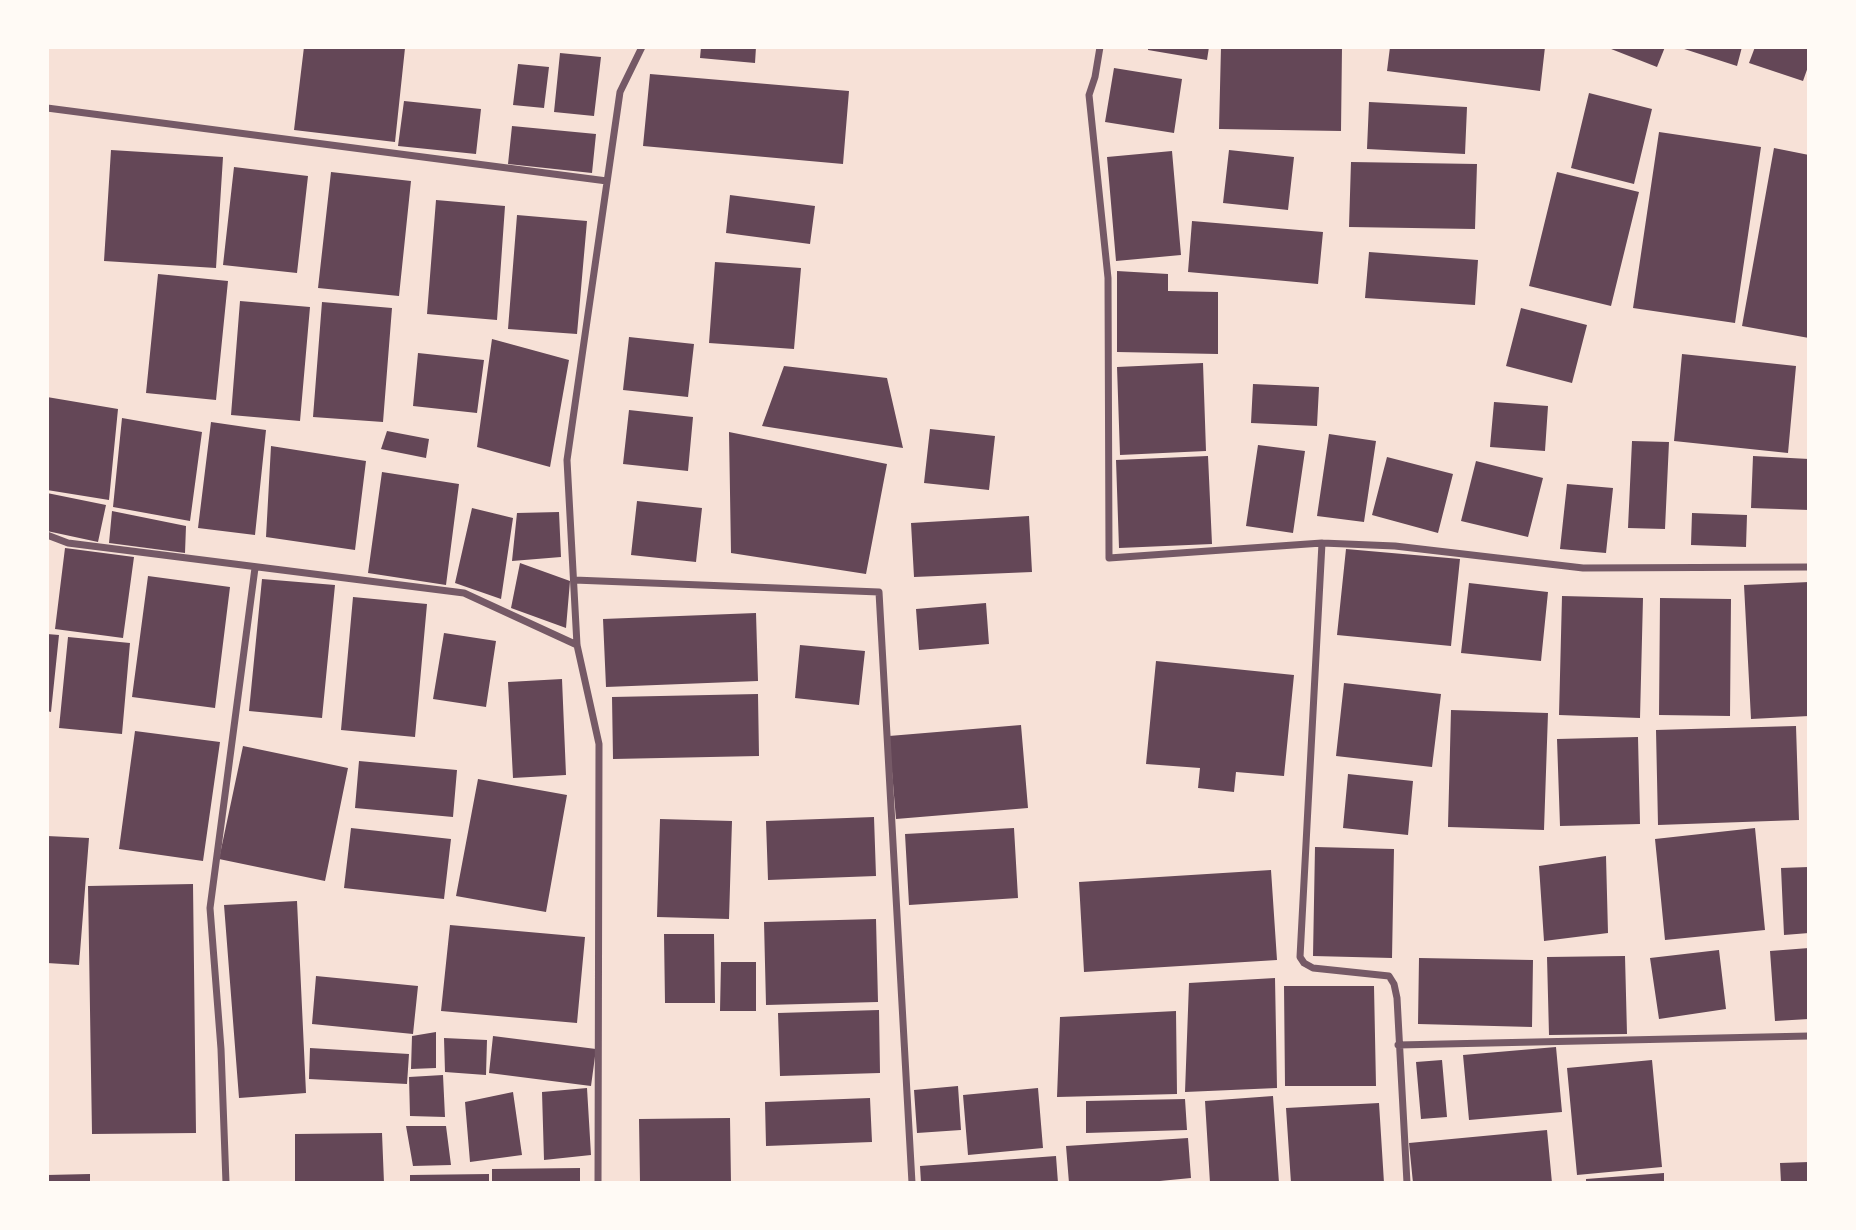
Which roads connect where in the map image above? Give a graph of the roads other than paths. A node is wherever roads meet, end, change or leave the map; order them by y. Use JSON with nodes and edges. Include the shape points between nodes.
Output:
{"nodes":[{"id":1,"x":642,"y":47,"type":"edge"},
{"id":2,"x":1100,"y":47,"type":"edge"},
{"id":3,"x":47,"y":108,"type":"edge"},
{"id":4,"x":607,"y":181,"type":"junction"},
{"id":5,"x":47,"y":535,"type":"edge"},
{"id":6,"x":1322,"y":543,"type":"junction"},
{"id":7,"x":1809,"y":567,"type":"edge"},
{"id":8,"x":255,"y":568,"type":"junction"},
{"id":9,"x":574,"y":580,"type":"junction"},
{"id":10,"x":577,"y":645,"type":"junction"},
{"id":11,"x":1809,"y":1036,"type":"edge"},
{"id":12,"x":1398,"y":1045,"type":"junction"},
{"id":13,"x":226,"y":1183,"type":"edge"},
{"id":14,"x":598,"y":1183,"type":"edge"},
{"id":15,"x":912,"y":1183,"type":"edge"},
{"id":16,"x":1407,"y":1183,"type":"edge"}],
"edges":[{"from":1,"to":4,"type":"street","via":[[620,92]]},
{"from":2,"to":6,"type":"street","via":[[1089,95],[1108,278],[1109,558]]},
{"from":3,"to":4,"type":"street"},
{"from":4,"to":9,"type":"street","via":[[567,460]]},
{"from":5,"to":8,"type":"street","via":[[68,543]]},
{"from":6,"to":7,"type":"street","via":[[1395,546],[1583,568]]},
{"from":6,"to":12,"type":"street","via":[[1300,957],[1313,968],[1389,976],[1397,998]]},
{"from":8,"to":10,"type":"street","via":[[464,593]]},
{"from":8,"to":13,"type":"street","via":[[211,908]]},
{"from":9,"to":10,"type":"street"},
{"from":9,"to":15,"type":"street","via":[[879,592]]},
{"from":10,"to":14,"type":"street","via":[[599,744]]},
{"from":11,"to":12,"type":"street"},
{"from":12,"to":16,"type":"street"}]}
